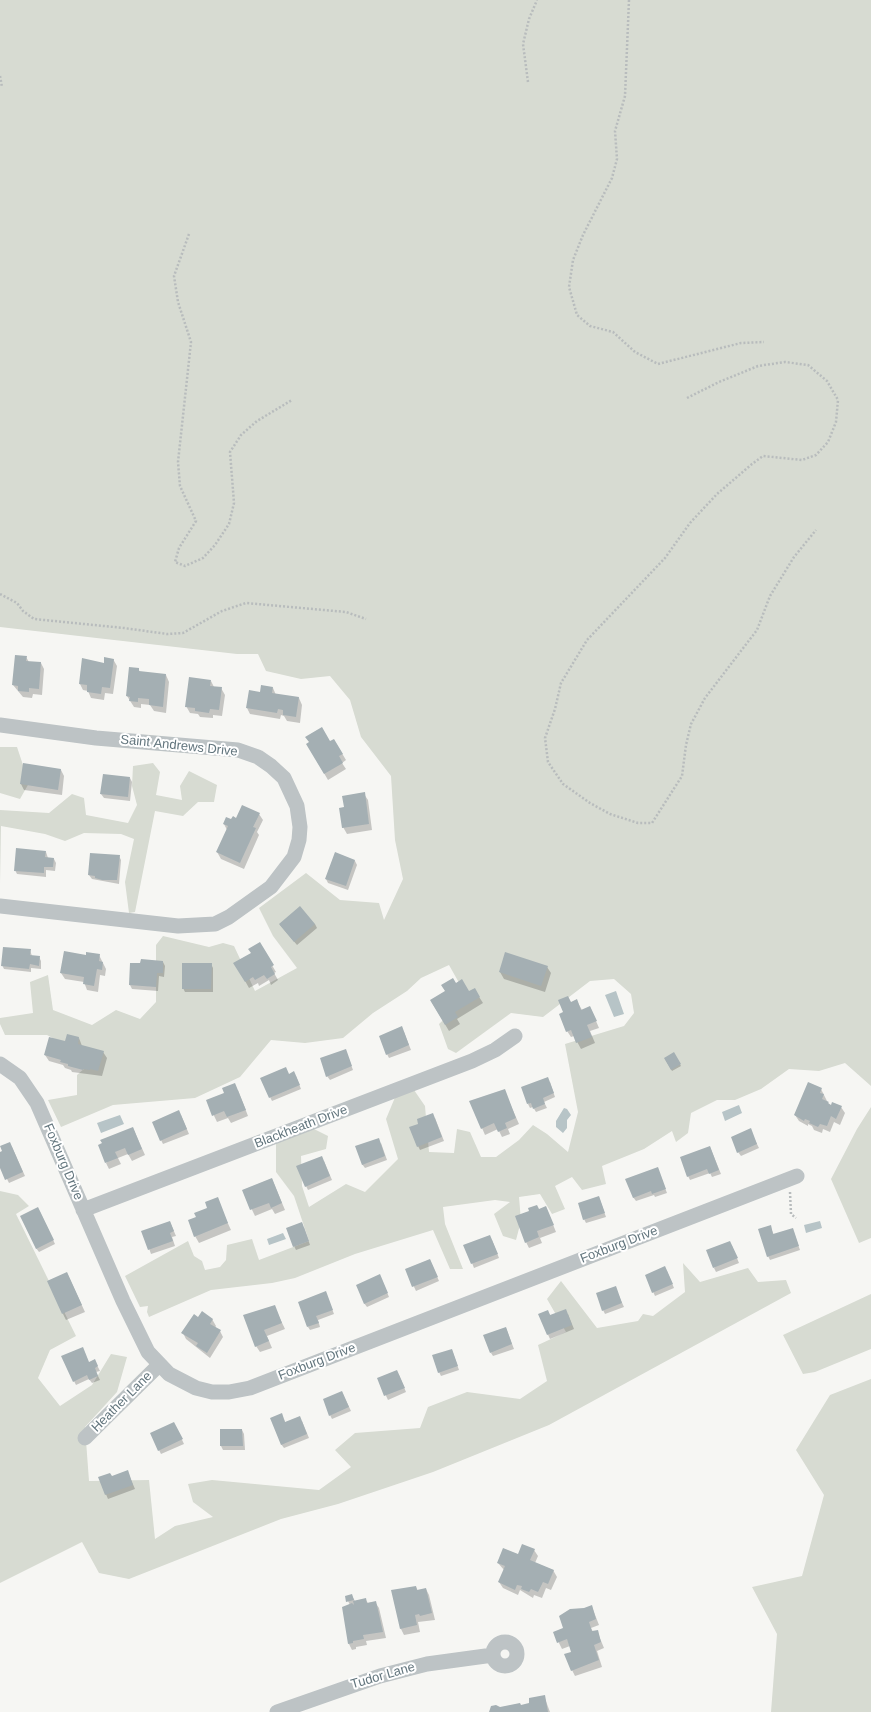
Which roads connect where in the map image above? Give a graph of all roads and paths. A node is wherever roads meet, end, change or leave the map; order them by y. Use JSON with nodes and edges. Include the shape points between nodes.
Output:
{"nodes":[{"id":1,"x":537,"y":0,"type":"edge"},
{"id":2,"x":629,"y":0,"type":"edge"},
{"id":3,"x":0,"y":76,"type":"edge"},
{"id":4,"x":528,"y":82,"type":"dead end"},
{"id":5,"x":2,"y":87,"type":"dead end"},
{"id":6,"x":189,"y":234,"type":"dead end"},
{"id":7,"x":764,"y":342,"type":"dead end"},
{"id":8,"x":687,"y":398,"type":"dead end"},
{"id":9,"x":292,"y":400,"type":"dead end"},
{"id":10,"x":816,"y":530,"type":"dead end"},
{"id":11,"x":0,"y":594,"type":"edge"},
{"id":12,"x":366,"y":619,"type":"dead end"},
{"id":13,"x":0,"y":724,"type":"edge"},
{"id":14,"x":0,"y":906,"type":"edge"},
{"id":15,"x":515,"y":1036,"type":"dead end"},
{"id":16,"x":0,"y":1064,"type":"edge"},
{"id":17,"x":794,"y":1178,"type":"joint"},
{"id":18,"x":83,"y":1210,"type":"junction"},
{"id":19,"x":796,"y":1218,"type":"dead end"},
{"id":20,"x":159,"y":1365,"type":"junction"},
{"id":21,"x":85,"y":1438,"type":"dead end"},
{"id":22,"x":493,"y":1656,"type":"dead end"},
{"id":23,"x":277,"y":1712,"type":"edge"}],
"edges":[{"from":1,"to":4,"type":"path","via":[[523,44]]},
{"from":2,"to":7,"type":"path","via":[[625,96],[615,131],[617,160],[612,178],[573,260],[569,287],[577,315],[590,326],[613,332],[635,352],[658,364],[733,345]]},
{"from":3,"to":5,"type":"path"},
{"from":6,"to":9,"type":"path","via":[[174,276],[178,302],[191,342],[178,462],[180,486],[196,521],[178,548],[175,562],[186,566],[203,558],[215,545],[229,524],[234,503],[230,452],[241,435],[257,421]]},
{"from":8,"to":10,"type":"path","via":[[758,366],[785,362],[808,365],[827,381],[838,400],[836,422],[828,442],[816,455],[802,460],[762,456],[752,464],[704,508],[665,558],[587,640],[561,683],[544,738],[548,762],[562,784],[610,814],[638,823],[652,823],[682,776],[691,724],[705,698],[757,630],[770,596],[794,557]]},
{"from":11,"to":12,"type":"path","via":[[17,603],[34,619],[167,634],[183,633],[222,611],[246,603],[346,612]]},
{"from":13,"to":14,"type":"street","name":"Saint Andrews Drive","via":[[96,738],[238,750],[258,758],[284,778],[297,806],[300,827],[294,857],[271,887],[215,924],[178,926]]},
{"from":15,"to":18,"type":"street","name":"Blackheath Drive","via":[[495,1050],[472,1061]]},
{"from":16,"to":18,"type":"street","name":"Foxburg Drive","via":[[20,1078],[37,1103]]},
{"from":17,"to":19,"type":"path","via":[[791,1214]]},
{"from":17,"to":20,"type":"street","name":"Foxburg Drive","via":[[250,1388],[212,1392],[182,1381]]},
{"from":18,"to":20,"type":"street","name":"Foxburg Drive","via":[[141,1341]]},
{"from":20,"to":21,"type":"street","name":"Heather Lane"},
{"from":22,"to":23,"type":"street","name":"Tudor Lane","via":[[427,1664],[380,1676]]}]}
